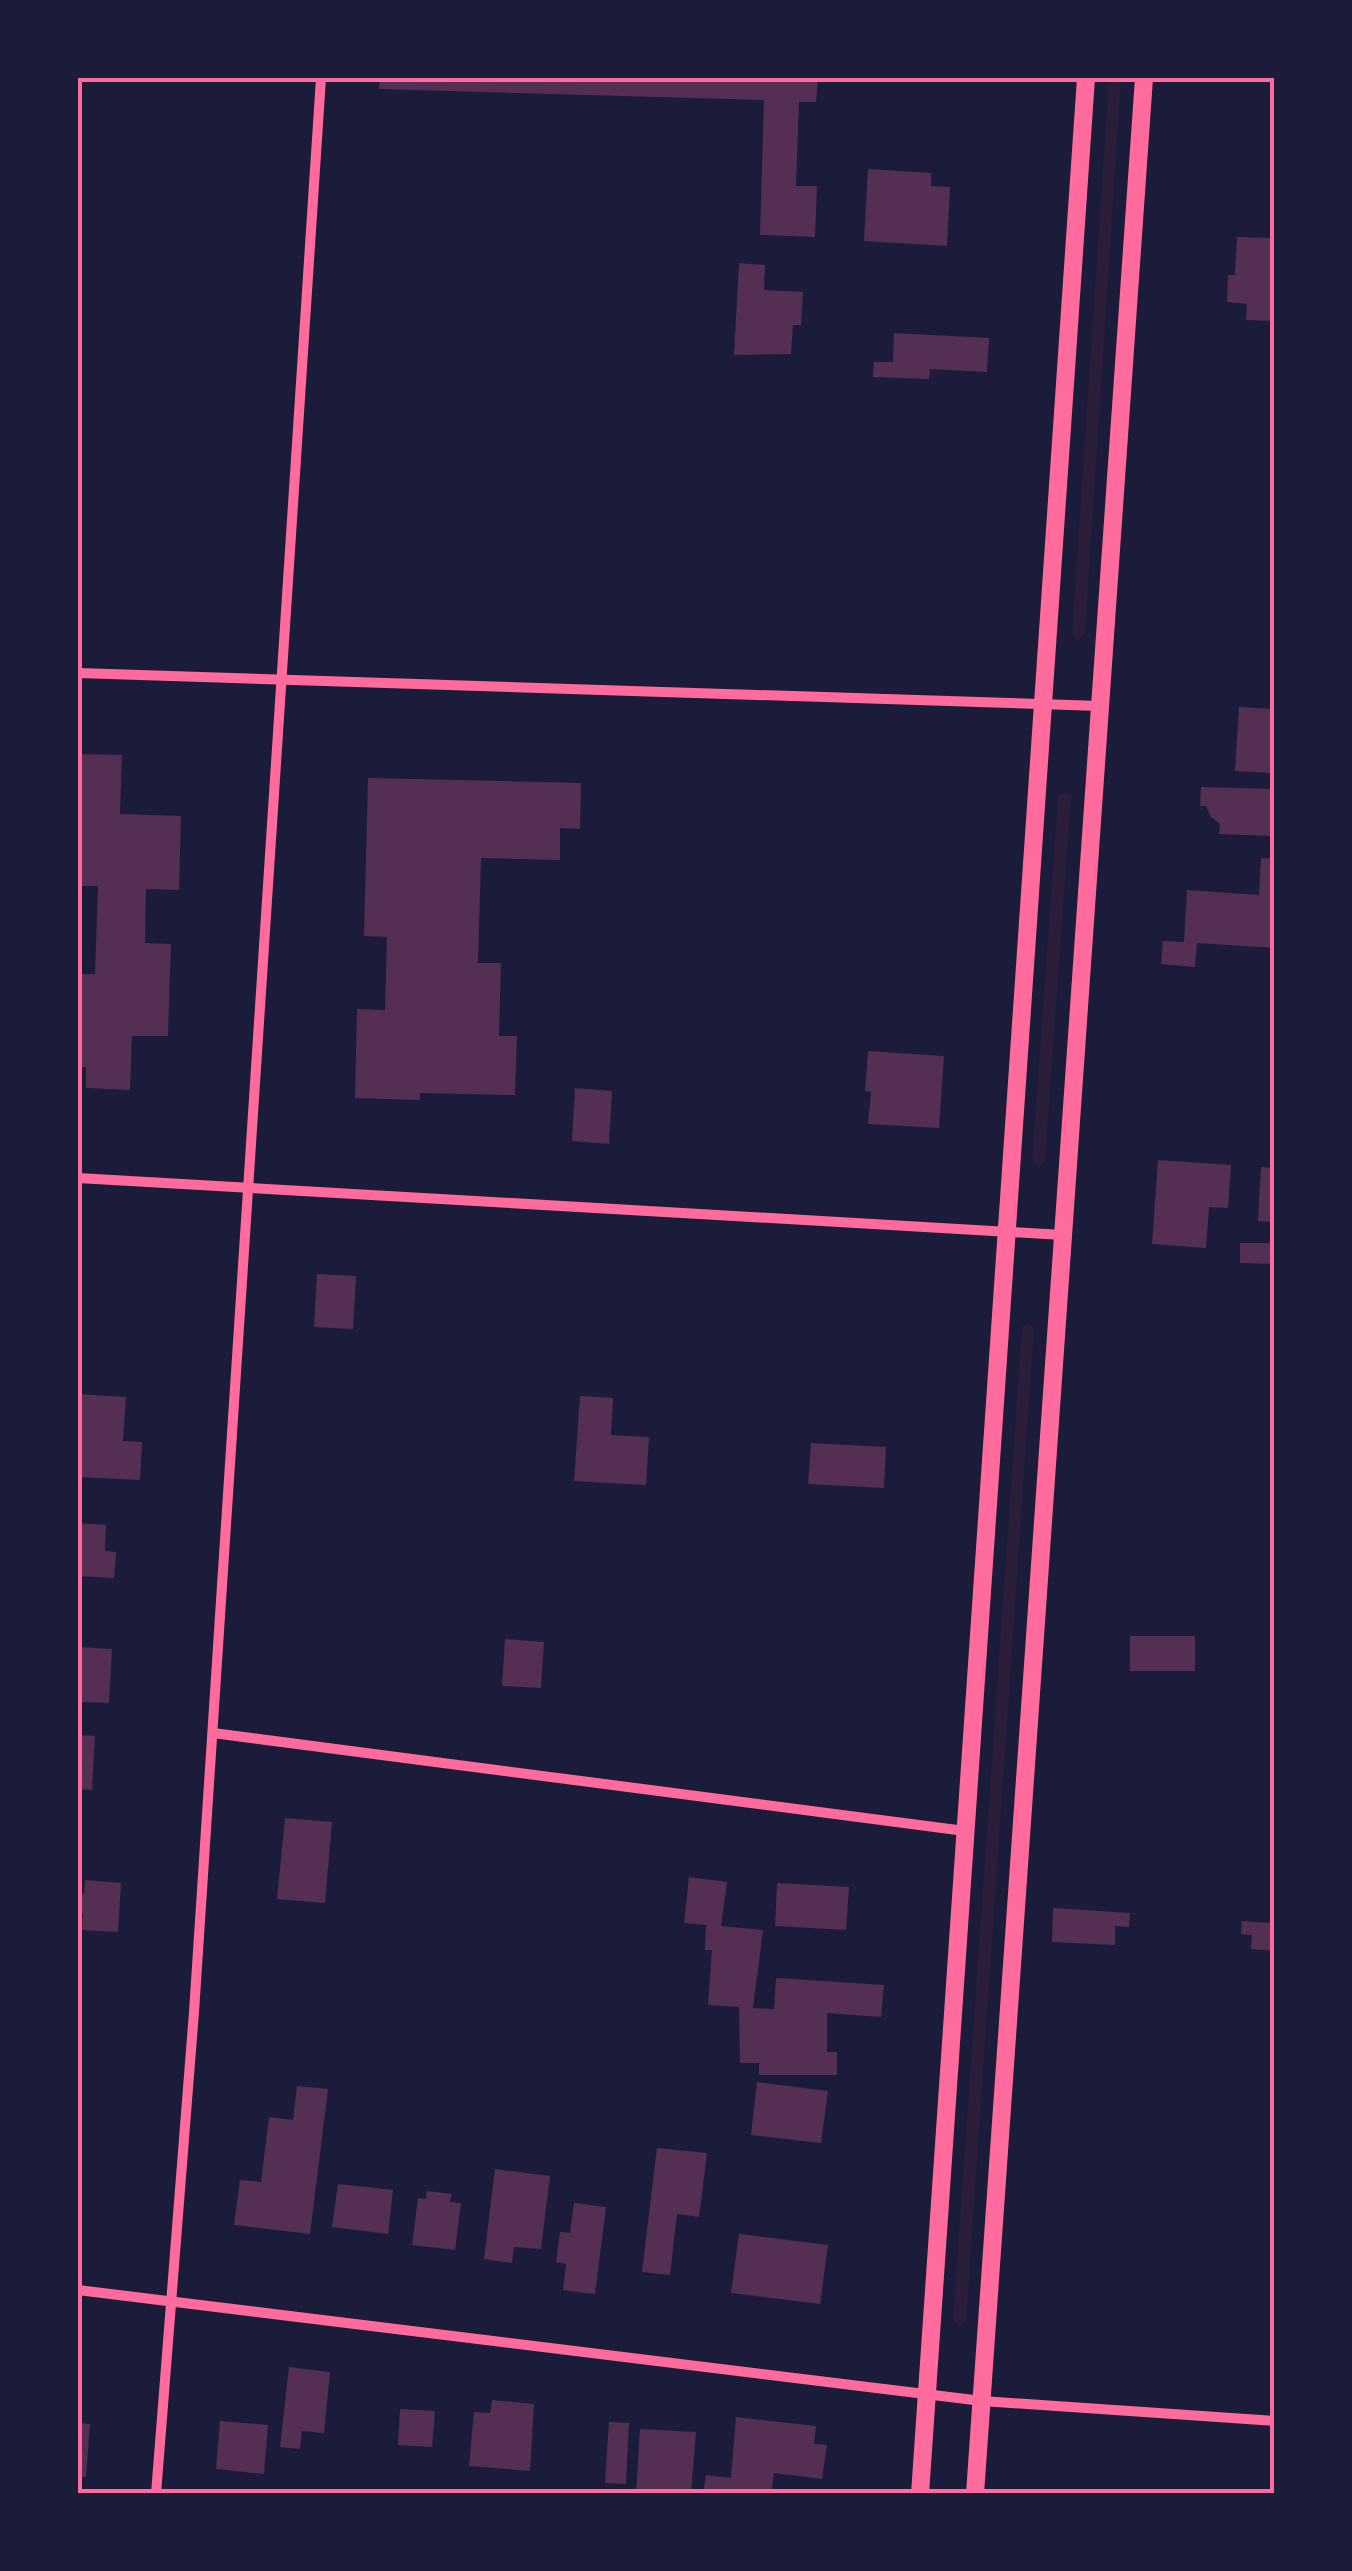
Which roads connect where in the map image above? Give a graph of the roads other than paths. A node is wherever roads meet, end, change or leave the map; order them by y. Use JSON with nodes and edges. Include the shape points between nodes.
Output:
{"nodes":[{"id":1,"x":321,"y":78,"type":"edge"},
{"id":2,"x":1086,"y":78,"type":"edge"},
{"id":3,"x":1144,"y":78,"type":"edge"},
{"id":4,"x":78,"y":673,"type":"edge"},
{"id":5,"x":282,"y":680,"type":"junction"},
{"id":6,"x":1042,"y":705,"type":"junction"},
{"id":7,"x":1100,"y":706,"type":"junction"},
{"id":8,"x":78,"y":1178,"type":"edge"},
{"id":9,"x":248,"y":1188,"type":"junction"},
{"id":10,"x":1007,"y":1232,"type":"junction"},
{"id":11,"x":1063,"y":1235,"type":"junction"},
{"id":12,"x":212,"y":1732,"type":"junction"},
{"id":13,"x":966,"y":1831,"type":"junction"},
{"id":14,"x":78,"y":2290,"type":"edge"},
{"id":15,"x":172,"y":2300,"type":"junction"},
{"id":16,"x":927,"y":2394,"type":"junction"},
{"id":17,"x":982,"y":2401,"type":"junction"},
{"id":18,"x":1274,"y":2421,"type":"edge"},
{"id":19,"x":156,"y":2494,"type":"edge"},
{"id":20,"x":920,"y":2494,"type":"edge"},
{"id":21,"x":975,"y":2494,"type":"edge"}],
"edges":[{"from":1,"to":5,"type":"street"},
{"from":2,"to":6,"type":"street"},
{"from":3,"to":7,"type":"street"},
{"from":4,"to":5,"type":"street"},
{"from":5,"to":6,"type":"street"},
{"from":5,"to":9,"type":"street"},
{"from":6,"to":7,"type":"street"},
{"from":6,"to":10,"type":"street"},
{"from":7,"to":11,"type":"street"},
{"from":8,"to":9,"type":"street"},
{"from":9,"to":10,"type":"street"},
{"from":9,"to":12,"type":"street"},
{"from":10,"to":11,"type":"street"},
{"from":10,"to":13,"type":"street"},
{"from":11,"to":17,"type":"street"},
{"from":12,"to":13,"type":"street"},
{"from":12,"to":15,"type":"street"},
{"from":13,"to":16,"type":"street"},
{"from":14,"to":15,"type":"street"},
{"from":15,"to":16,"type":"street"},
{"from":15,"to":19,"type":"street"},
{"from":16,"to":17,"type":"street"},
{"from":16,"to":20,"type":"street"},
{"from":17,"to":18,"type":"street"},
{"from":17,"to":21,"type":"street"}]}
